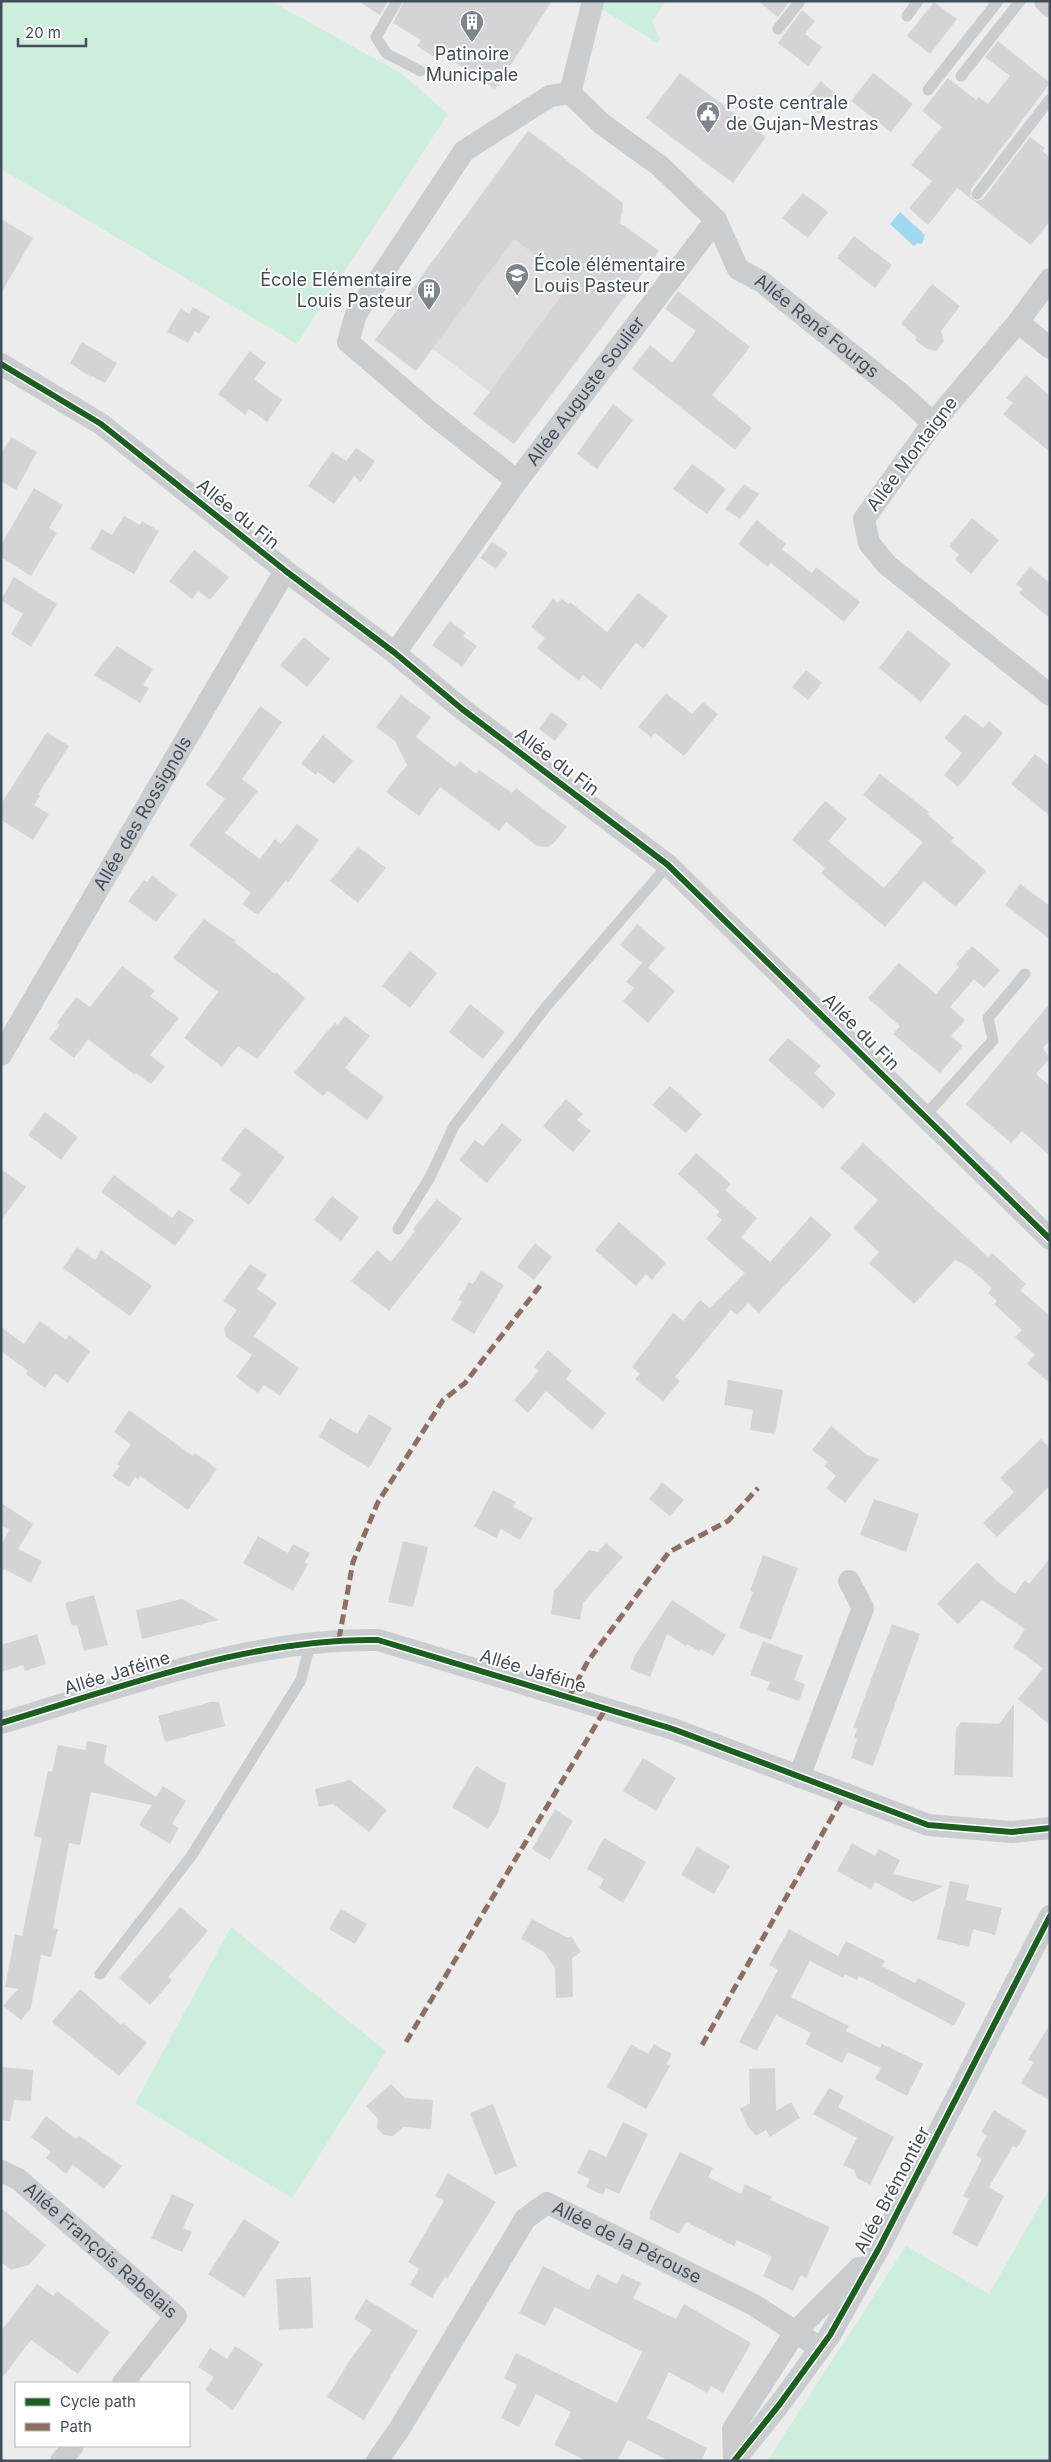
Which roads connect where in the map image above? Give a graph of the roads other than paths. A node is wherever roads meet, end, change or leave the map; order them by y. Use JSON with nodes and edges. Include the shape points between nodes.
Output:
{"nodes":[{"id":1,"x":397,"y":1,"type":"edge"},
{"id":2,"x":592,"y":1,"type":"edge"},
{"id":3,"x":800,"y":1,"type":"edge"},
{"id":4,"x":918,"y":1,"type":"edge"},
{"id":5,"x":998,"y":1,"type":"edge"},
{"id":6,"x":1020,"y":1,"type":"edge"},
{"id":7,"x":907,"y":16,"type":"dead end"},
{"id":8,"x":778,"y":29,"type":"dead end"},
{"id":9,"x":420,"y":72,"type":"dead end"},
{"id":10,"x":961,"y":76,"type":"dead end"},
{"id":11,"x":928,"y":90,"type":"dead end"},
{"id":12,"x":570,"y":92,"type":"junction"},
{"id":13,"x":1050,"y":99,"type":"edge"},
{"id":14,"x":977,"y":194,"type":"dead end"},
{"id":15,"x":716,"y":220,"type":"junction"},
{"id":16,"x":1050,"y":279,"type":"edge"},
{"id":17,"x":1018,"y":322,"type":"junction"},
{"id":18,"x":1050,"y":348,"type":"edge"},
{"id":19,"x":1,"y":364,"type":"edge"},
{"id":20,"x":933,"y":423,"type":"junction"},
{"id":21,"x":518,"y":481,"type":"junction"},
{"id":22,"x":287,"y":572,"type":"junction"},
{"id":23,"x":394,"y":653,"type":"junction"},
{"id":24,"x":1050,"y":695,"type":"edge"},
{"id":25,"x":668,"y":865,"type":"junction"},
{"id":26,"x":1026,"y":974,"type":"dead end"},
{"id":27,"x":1,"y":1055,"type":"edge"},
{"id":28,"x":926,"y":1116,"type":"junction"},
{"id":29,"x":398,"y":1229,"type":"dead end"},
{"id":30,"x":1050,"y":1239,"type":"edge"},
{"id":31,"x":849,"y":1581,"type":"dead end"},
{"id":32,"x":310,"y":1644,"type":"junction"},
{"id":33,"x":1,"y":1723,"type":"edge"},
{"id":34,"x":799,"y":1777,"type":"junction"},
{"id":35,"x":1050,"y":1828,"type":"edge"},
{"id":36,"x":1050,"y":1916,"type":"edge"},
{"id":37,"x":100,"y":1974,"type":"dead end"},
{"id":38,"x":1,"y":2171,"type":"edge"},
{"id":39,"x":879,"y":2248,"type":"junction"},
{"id":40,"x":796,"y":2331,"type":"junction"},
{"id":41,"x":820,"y":2348,"type":"junction"},
{"id":42,"x":123,"y":2382,"type":"edge"},
{"id":43,"x":72,"y":2447,"type":"edge"},
{"id":44,"x":61,"y":2461,"type":"edge"},
{"id":45,"x":377,"y":2461,"type":"edge"},
{"id":46,"x":734,"y":2461,"type":"edge"}],
"edges":[{"from":1,"to":9,"type":"lane","via":[[376,37],[386,53]]},
{"from":2,"to":12,"type":"street"},
{"from":3,"to":8,"type":"lane"},
{"from":4,"to":7,"type":"lane"},
{"from":5,"to":11,"type":"lane"},
{"from":6,"to":10,"type":"lane"},
{"from":12,"to":15,"type":"street","via":[[602,124],[660,166]]},
{"from":12,"to":21,"type":"street","via":[[550,96],[464,151],[356,314],[348,342]]},
{"from":13,"to":14,"type":"lane"},
{"from":15,"to":20,"type":"street","name":"Allée René Fourgs","via":[[738,268],[762,282]]},
{"from":15,"to":21,"type":"street","name":"Allée Auguste Soulier"},
{"from":16,"to":17,"type":"street","name":"Allée Montaigne"},
{"from":17,"to":18,"type":"street"},
{"from":17,"to":20,"type":"street","name":"Allée Montaigne"},
{"from":19,"to":22,"type":"street","name":"Allée du Fin","via":[[102,424]]},
{"from":20,"to":24,"type":"street","name":"Allée Montaigne","via":[[864,519],[869,544],[887,565]]},
{"from":21,"to":23,"type":"street","name":"Allée Auguste Soulier"},
{"from":22,"to":23,"type":"street","name":"Allée du Fin"},
{"from":22,"to":27,"type":"street","name":"Allée des Rossignols"},
{"from":23,"to":25,"type":"street","name":"Allée du Fin","via":[[462,709]]},
{"from":25,"to":28,"type":"street","name":"Allée du Fin"},
{"from":25,"to":29,"type":"lane","via":[[545,1008],[454,1126],[430,1176]]},
{"from":26,"to":28,"type":"lane","via":[[988,1018],[993,1040]]},
{"from":28,"to":30,"type":"street","name":"Allée du Fin"},
{"from":31,"to":34,"type":"street","via":[[863,1608]]},
{"from":32,"to":33,"type":"street","name":"Allée Jaféine","via":[[224,1657]]},
{"from":32,"to":34,"type":"street","name":"Allée Jaféine","via":[[339,1639],[386,1642],[673,1729]]},
{"from":32,"to":37,"type":"lane","via":[[301,1680],[192,1855]]},
{"from":34,"to":35,"type":"street","name":"Allée Jaféine","via":[[928,1825],[1012,1832]]},
{"from":36,"to":39,"type":"street","name":"Allée Brémontier"},
{"from":38,"to":42,"type":"street","name":"Allée François Rabelais","via":[[18,2180],[176,2316]]},
{"from":39,"to":40,"type":"street","name":"Allée Brémontier"},
{"from":39,"to":41,"type":"street","name":"Allée Brémontier"},
{"from":40,"to":41,"type":"street","name":"Allée de la Pérouse"},
{"from":40,"to":45,"type":"street","name":"Allée de la Pérouse","via":[[754,2304],[547,2203],[526,2219]]},
{"from":40,"to":46,"type":"street","name":"Allée Brémontier","via":[[734,2429]]},
{"from":41,"to":46,"type":"street","name":"Allée Brémontier"},
{"from":43,"to":44,"type":"street"}]}
